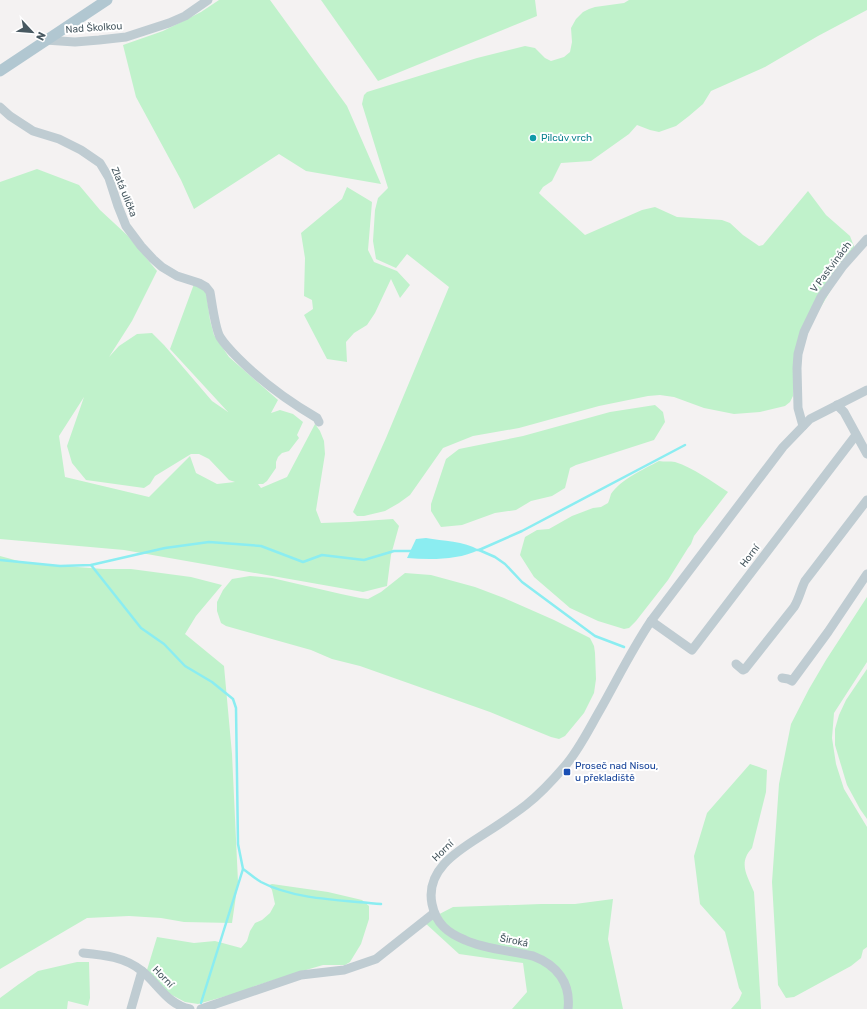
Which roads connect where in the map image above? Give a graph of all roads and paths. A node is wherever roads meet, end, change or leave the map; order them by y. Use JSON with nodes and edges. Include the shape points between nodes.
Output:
{"nodes":[{"id":1,"x":107,"y":0,"type":"edge"},
{"id":2,"x":208,"y":0,"type":"edge"},
{"id":3,"x":45,"y":40,"type":"junction"},
{"id":4,"x":0,"y":71,"type":"edge"},
{"id":5,"x":0,"y":107,"type":"edge"},
{"id":6,"x":867,"y":238,"type":"edge"},
{"id":7,"x":867,"y":390,"type":"edge"},
{"id":8,"x":837,"y":405,"type":"junction"},
{"id":9,"x":319,"y":422,"type":"dead end"},
{"id":10,"x":803,"y":426,"type":"junction"},
{"id":11,"x":856,"y":435,"type":"junction"},
{"id":12,"x":867,"y":454,"type":"edge"},
{"id":13,"x":867,"y":500,"type":"edge"},
{"id":14,"x":867,"y":574,"type":"edge"},
{"id":15,"x":651,"y":621,"type":"junction"},
{"id":16,"x":736,"y":664,"type":"dead end"},
{"id":17,"x":782,"y":678,"type":"dead end"},
{"id":18,"x":434,"y":913,"type":"junction"},
{"id":19,"x":83,"y":953,"type":"dead end"},
{"id":20,"x":142,"y":971,"type":"junction"},
{"id":21,"x":131,"y":1009,"type":"edge"},
{"id":22,"x":190,"y":1009,"type":"edge"},
{"id":23,"x":201,"y":1009,"type":"edge"},
{"id":24,"x":568,"y":1009,"type":"edge"}],
"edges":[{"from":1,"to":3,"type":"main road"},
{"from":2,"to":3,"type":"street","name":"Nad Školkou","via":[[169,23],[126,37],[75,42]]},
{"from":3,"to":4,"type":"main road"},
{"from":5,"to":9,"type":"street","name":"Zlatá ulička","via":[[33,131],[59,139],[100,163],[109,178],[126,226],[141,246],[162,267],[206,287],[210,292],[220,336],[230,350],[277,392],[317,418]]},
{"from":6,"to":10,"type":"street","name":"V Pastvinách","via":[[821,297],[804,332],[797,368],[798,408]]},
{"from":7,"to":8,"type":"street","name":"Horní"},
{"from":8,"to":10,"type":"street","name":"Horní","via":[[810,419]]},
{"from":8,"to":11,"type":"street","via":[[844,412]]},
{"from":10,"to":15,"type":"street","name":"Horní","via":[[783,447]]},
{"from":11,"to":12,"type":"street"},
{"from":11,"to":15,"type":"street","name":"Horní","via":[[692,650]]},
{"from":13,"to":16,"type":"street","via":[[805,581],[794,607],[745,669]]},
{"from":14,"to":17,"type":"street","via":[[791,683],[788,679]]},
{"from":15,"to":18,"type":"street","name":"Horní","via":[[587,734],[566,765],[527,804],[460,849],[440,868],[432,889]]},
{"from":18,"to":23,"type":"street","via":[[376,959],[344,970],[301,975]]},
{"from":18,"to":24,"type":"street","name":"Široká","via":[[444,928],[467,941],[533,956],[550,965],[564,982]]},
{"from":19,"to":20,"type":"street","name":"Horní","via":[[123,960]]},
{"from":20,"to":21,"type":"street"},
{"from":20,"to":22,"type":"street","name":"Horní","via":[[169,999]]}]}
